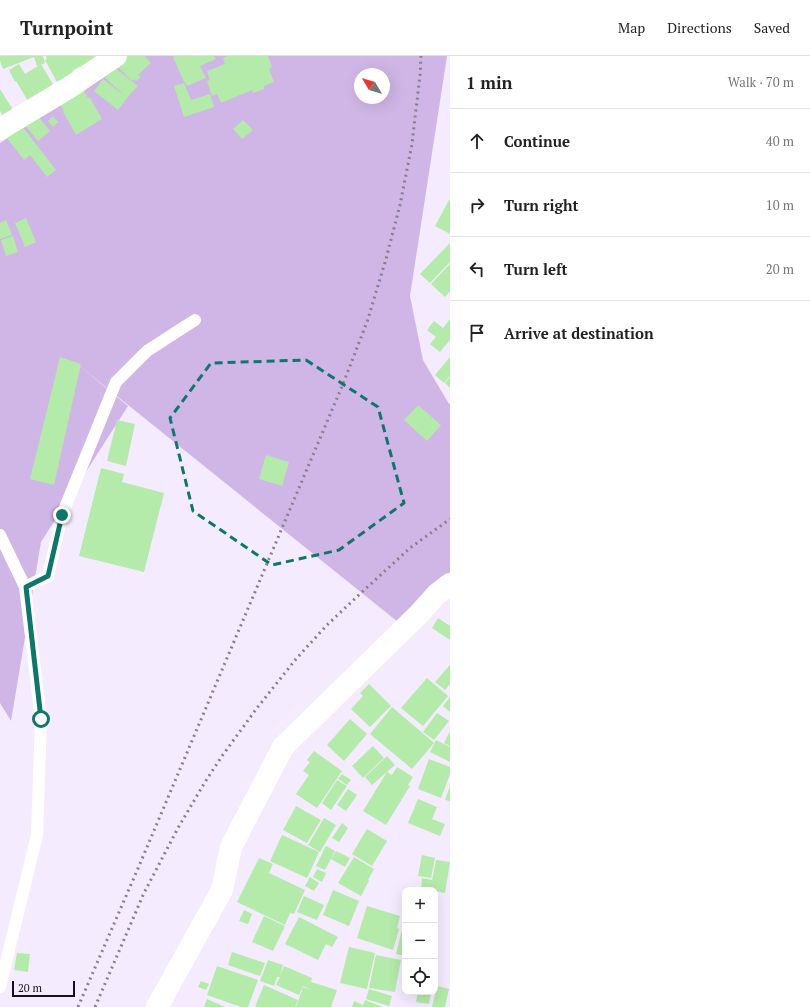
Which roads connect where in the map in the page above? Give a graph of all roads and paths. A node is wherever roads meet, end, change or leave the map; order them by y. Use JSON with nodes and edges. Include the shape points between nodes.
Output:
{"nodes":[{"id":1,"x":116,"y":56,"type":"edge"},
{"id":2,"x":0,"y":129,"type":"edge"},
{"id":3,"x":195,"y":320,"type":"dead end"},
{"id":4,"x":0,"y":535,"type":"edge"},
{"id":5,"x":450,"y":584,"type":"edge"},
{"id":6,"x":26,"y":587,"type":"junction"},
{"id":7,"x":0,"y":987,"type":"edge"},
{"id":8,"x":157,"y":1007,"type":"edge"}],
"edges":[{"from":1,"to":2,"type":"street"},
{"from":3,"to":6,"type":"lane","via":[[147,351],[116,382],[62,515],[48,576]]},
{"from":4,"to":6,"type":"lane"},
{"from":5,"to":8,"type":"street","via":[[436,594],[419,614],[283,747],[231,847],[222,890]]},
{"from":6,"to":7,"type":"lane","via":[[41,719],[37,835]]}]}
